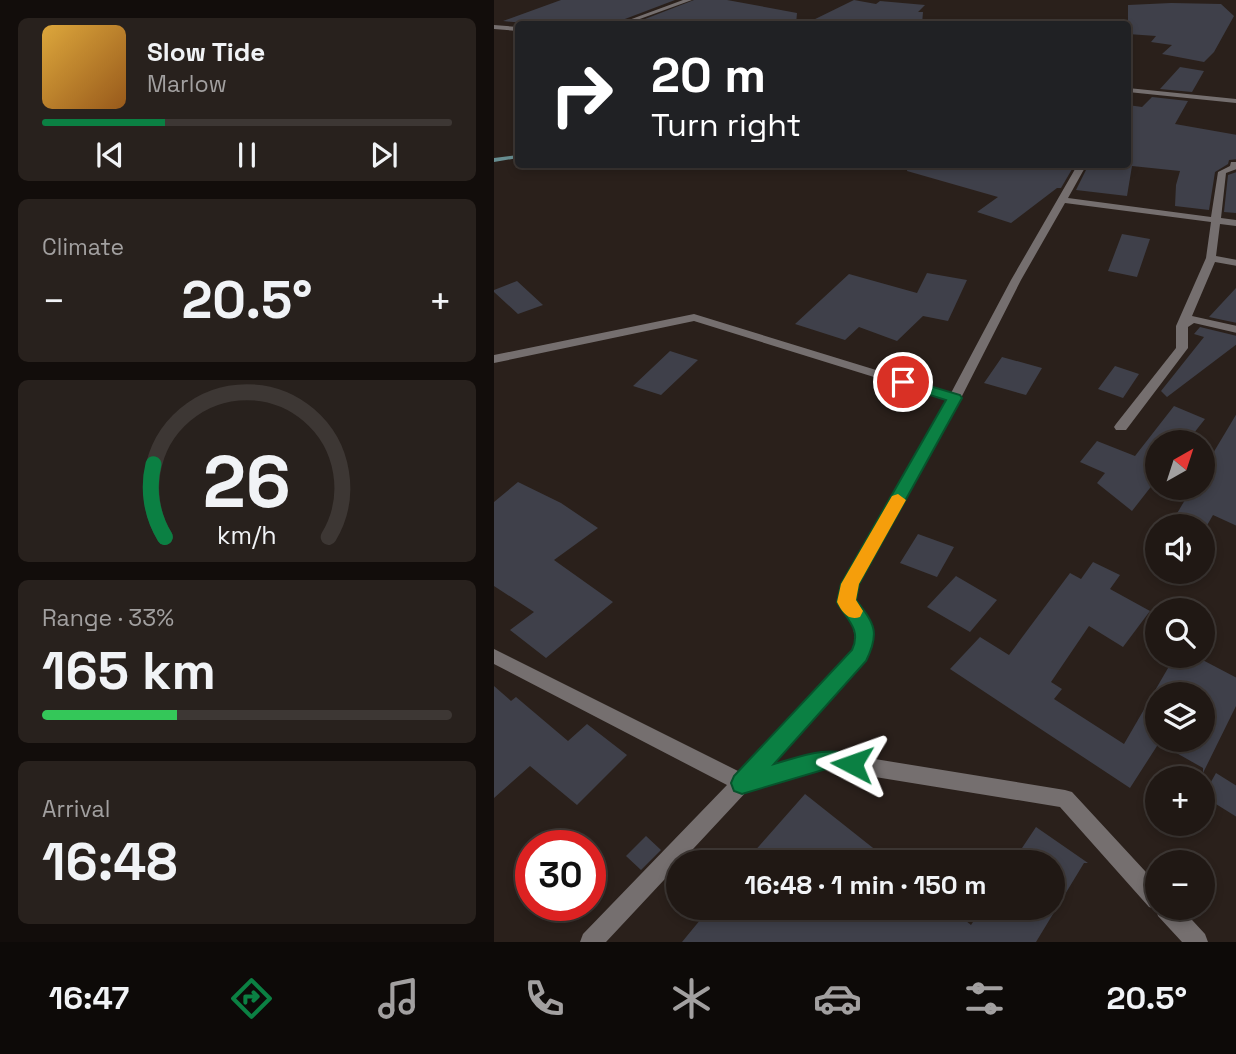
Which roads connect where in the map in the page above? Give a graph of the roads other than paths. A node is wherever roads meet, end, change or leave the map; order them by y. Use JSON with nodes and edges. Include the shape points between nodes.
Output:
{"nodes":[{"id":1,"x":689,"y":0,"type":"edge"},
{"id":2,"x":630,"y":21,"type":"edge"},
{"id":3,"x":494,"y":27,"type":"edge"},
{"id":4,"x":515,"y":29,"type":"edge"},
{"id":5,"x":1131,"y":90,"type":"edge"},
{"id":6,"x":1237,"y":101,"type":"edge"},
{"id":7,"x":1234,"y":163,"type":"dead end"},
{"id":8,"x":1081,"y":168,"type":"edge"},
{"id":9,"x":1064,"y":200,"type":"junction"},
{"id":10,"x":1216,"y":220,"type":"junction"},
{"id":11,"x":1237,"y":223,"type":"edge"},
{"id":12,"x":1211,"y":258,"type":"junction"},
{"id":13,"x":1237,"y":263,"type":"edge"},
{"id":14,"x":1182,"y":326,"type":"junction"},
{"id":15,"x":1237,"y":330,"type":"edge"},
{"id":16,"x":494,"y":359,"type":"edge"},
{"id":17,"x":955,"y":398,"type":"junction"},
{"id":18,"x":1121,"y":427,"type":"dead end"},
{"id":19,"x":494,"y":656,"type":"edge"},
{"id":20,"x":742,"y":783,"type":"junction"},
{"id":21,"x":1145,"y":886,"type":"edge"},
{"id":22,"x":1176,"y":920,"type":"edge"},
{"id":23,"x":591,"y":942,"type":"edge"},
{"id":24,"x":1197,"y":942,"type":"edge"}],
"edges":[{"from":1,"to":2,"type":"street"},
{"from":3,"to":4,"type":"street"},
{"from":5,"to":6,"type":"street"},
{"from":7,"to":10,"type":"street","via":[[1222,172]]},
{"from":8,"to":9,"type":"street"},
{"from":9,"to":10,"type":"street"},
{"from":9,"to":17,"type":"street"},
{"from":10,"to":11,"type":"street"},
{"from":10,"to":12,"type":"street"},
{"from":12,"to":13,"type":"street"},
{"from":12,"to":14,"type":"street"},
{"from":14,"to":15,"type":"street","via":[[1192,319]]},
{"from":14,"to":18,"type":"street","via":[[1182,348]]},
{"from":16,"to":17,"type":"street","via":[[694,317]]},
{"from":17,"to":20,"type":"street","via":[[850,584],[846,602],[863,622],[866,640],[859,655]]},
{"from":19,"to":20,"type":"street"},
{"from":20,"to":21,"type":"street","via":[[826,760],[1065,799]]},
{"from":20,"to":23,"type":"street"},
{"from":22,"to":24,"type":"street"}]}
